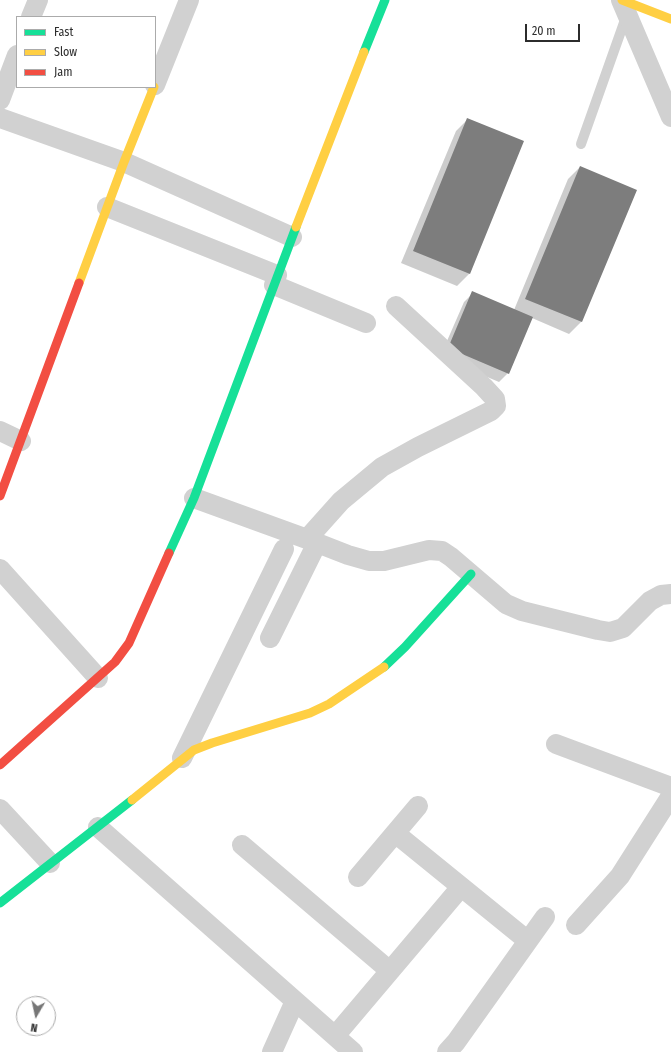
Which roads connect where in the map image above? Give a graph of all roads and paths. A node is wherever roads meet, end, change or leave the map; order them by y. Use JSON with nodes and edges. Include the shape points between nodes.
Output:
{"nodes":[{"id":1,"x":38,"y":0,"type":"edge"},
{"id":2,"x":189,"y":0,"type":"edge"},
{"id":3,"x":385,"y":0,"type":"edge"},
{"id":4,"x":623,"y":5,"type":"edge"},
{"id":5,"x":31,"y":16,"type":"edge"},
{"id":6,"x":671,"y":19,"type":"edge"},
{"id":7,"x":16,"y":58,"type":"edge"},
{"id":8,"x":156,"y":81,"type":"edge"},
{"id":9,"x":153,"y":88,"type":"edge"},
{"id":10,"x":0,"y":100,"type":"edge"},
{"id":11,"x":671,"y":117,"type":"edge"},
{"id":12,"x":0,"y":118,"type":"edge"},
{"id":13,"x":581,"y":144,"type":"dead end"},
{"id":14,"x":124,"y":162,"type":"junction"},
{"id":15,"x":107,"y":207,"type":"junction"},
{"id":16,"x":292,"y":237,"type":"junction"},
{"id":17,"x":275,"y":280,"type":"junction"},
{"id":18,"x":396,"y":306,"type":"dead end"},
{"id":19,"x":366,"y":324,"type":"dead end"},
{"id":20,"x":0,"y":431,"type":"edge"},
{"id":21,"x":21,"y":441,"type":"junction"},
{"id":22,"x":0,"y":496,"type":"edge"},
{"id":23,"x":194,"y":498,"type":"junction"},
{"id":24,"x":312,"y":541,"type":"junction"},
{"id":25,"x":284,"y":549,"type":"dead end"},
{"id":26,"x":0,"y":569,"type":"edge"},
{"id":27,"x":471,"y":574,"type":"junction"},
{"id":28,"x":671,"y":594,"type":"edge"},
{"id":29,"x":270,"y":638,"type":"dead end"},
{"id":30,"x":98,"y":678,"type":"junction"},
{"id":31,"x":556,"y":744,"type":"dead end"},
{"id":32,"x":182,"y":758,"type":"junction"},
{"id":33,"x":0,"y":765,"type":"edge"},
{"id":34,"x":671,"y":787,"type":"edge"},
{"id":35,"x":671,"y":796,"type":"edge"},
{"id":36,"x":418,"y":806,"type":"dead end"},
{"id":37,"x":0,"y":809,"type":"edge"},
{"id":38,"x":98,"y":827,"type":"junction"},
{"id":39,"x":395,"y":833,"type":"junction"},
{"id":40,"x":242,"y":845,"type":"dead end"},
{"id":41,"x":50,"y":863,"type":"junction"},
{"id":42,"x":358,"y":878,"type":"dead end"},
{"id":43,"x":461,"y":887,"type":"junction"},
{"id":44,"x":0,"y":903,"type":"edge"},
{"id":45,"x":545,"y":917,"type":"dead end"},
{"id":46,"x":576,"y":925,"type":"dead end"},
{"id":47,"x":528,"y":941,"type":"junction"},
{"id":48,"x":390,"y":971,"type":"junction"},
{"id":49,"x":296,"y":1001,"type":"junction"},
{"id":50,"x":335,"y":1036,"type":"junction"},
{"id":51,"x":272,"y":1052,"type":"edge"},
{"id":52,"x":353,"y":1052,"type":"edge"},
{"id":53,"x":447,"y":1052,"type":"edge"}],
"edges":[{"from":1,"to":5,"type":"street"},
{"from":2,"to":8,"type":"street"},
{"from":3,"to":16,"type":"street"},
{"from":4,"to":6,"type":"street"},
{"from":4,"to":11,"type":"street"},
{"from":4,"to":13,"type":"lane"},
{"from":7,"to":10,"type":"street"},
{"from":9,"to":14,"type":"street"},
{"from":12,"to":14,"type":"street"},
{"from":14,"to":15,"type":"street"},
{"from":14,"to":16,"type":"street"},
{"from":15,"to":17,"type":"street"},
{"from":15,"to":21,"type":"street"},
{"from":16,"to":17,"type":"street"},
{"from":17,"to":19,"type":"street"},
{"from":17,"to":23,"type":"street"},
{"from":18,"to":24,"type":"street","via":[[484,387],[495,399],[496,406],[491,412],[382,467],[341,502]]},
{"from":20,"to":21,"type":"street"},
{"from":21,"to":22,"type":"street"},
{"from":23,"to":24,"type":"street"},
{"from":23,"to":30,"type":"street","via":[[129,643]]},
{"from":24,"to":27,"type":"street","via":[[348,556],[368,561],[429,550],[442,551]]},
{"from":24,"to":29,"type":"street"},
{"from":25,"to":32,"type":"street"},
{"from":26,"to":30,"type":"street"},
{"from":27,"to":28,"type":"street","via":[[506,604],[610,632],[623,628],[661,594]]},
{"from":27,"to":32,"type":"street","via":[[384,667],[329,704],[310,714],[212,742]]},
{"from":30,"to":33,"type":"street"},
{"from":31,"to":34,"type":"street"},
{"from":32,"to":38,"type":"street"},
{"from":35,"to":46,"type":"street","via":[[620,876]]},
{"from":36,"to":39,"type":"street"},
{"from":37,"to":41,"type":"street"},
{"from":38,"to":41,"type":"street"},
{"from":38,"to":49,"type":"street"},
{"from":39,"to":42,"type":"street"},
{"from":39,"to":43,"type":"street"},
{"from":40,"to":48,"type":"street"},
{"from":41,"to":44,"type":"street"},
{"from":43,"to":47,"type":"street"},
{"from":43,"to":48,"type":"street"},
{"from":45,"to":47,"type":"street"},
{"from":47,"to":53,"type":"street"},
{"from":48,"to":50,"type":"street"},
{"from":49,"to":50,"type":"street"},
{"from":49,"to":51,"type":"street"},
{"from":50,"to":52,"type":"street"}]}
